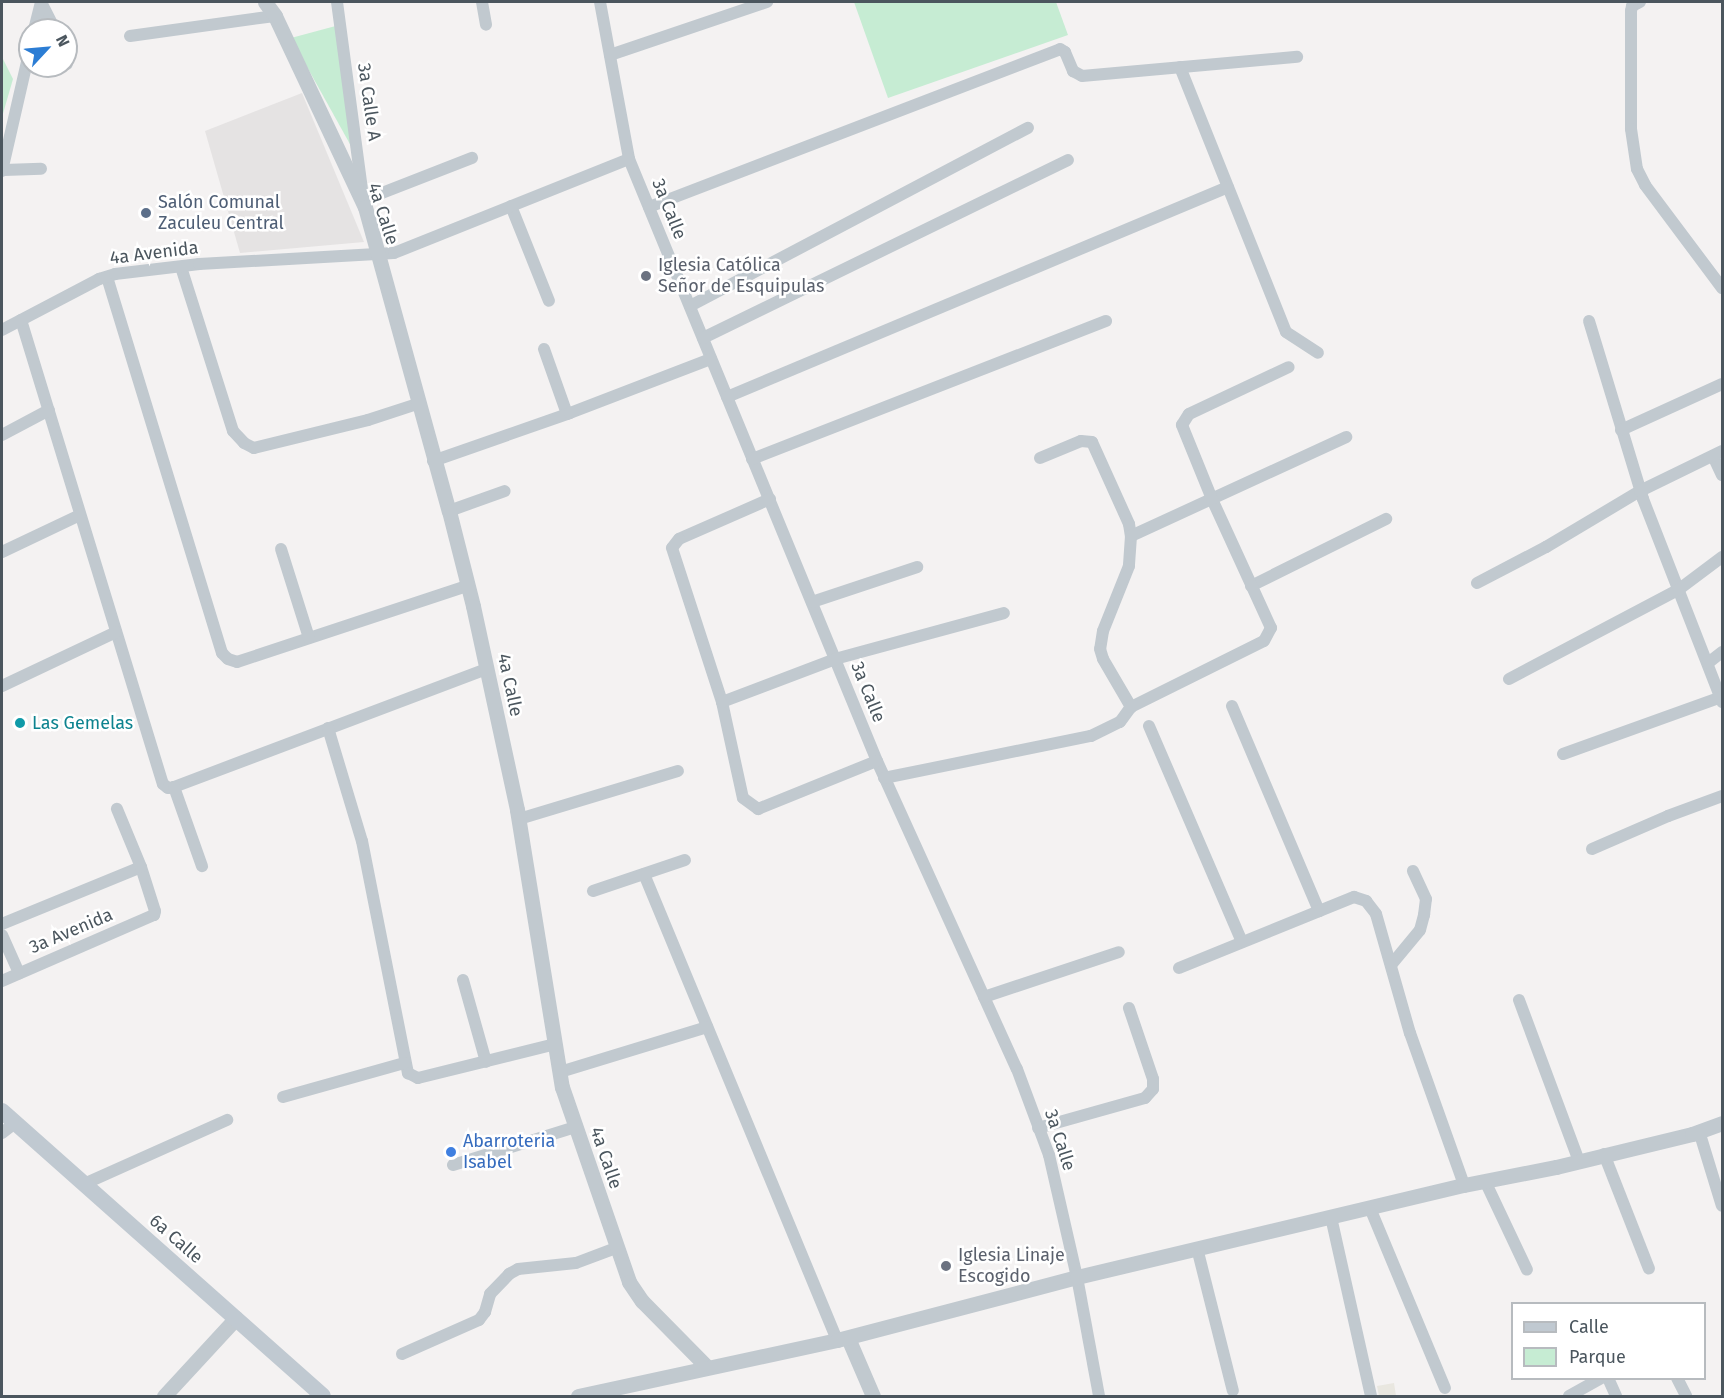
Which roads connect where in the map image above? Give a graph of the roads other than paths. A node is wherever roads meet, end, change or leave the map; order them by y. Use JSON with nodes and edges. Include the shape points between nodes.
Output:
{"nodes":[{"id":1,"x":41,"y":2,"type":"edge"},
{"id":2,"x":265,"y":2,"type":"edge"},
{"id":3,"x":337,"y":2,"type":"edge"},
{"id":4,"x":482,"y":2,"type":"edge"},
{"id":5,"x":600,"y":2,"type":"edge"},
{"id":6,"x":767,"y":2,"type":"edge"},
{"id":7,"x":1640,"y":2,"type":"edge"},
{"id":8,"x":275,"y":16,"type":"junction"},
{"id":9,"x":37,"y":18,"type":"edge"},
{"id":10,"x":49,"y":18,"type":"edge"},
{"id":11,"x":486,"y":25,"type":"dead end"},
{"id":12,"x":130,"y":36,"type":"dead end"},
{"id":13,"x":610,"y":55,"type":"junction"},
{"id":14,"x":1297,"y":57,"type":"dead end"},
{"id":15,"x":1180,"y":67,"type":"junction"},
{"id":16,"x":24,"y":78,"type":"edge"},
{"id":17,"x":1028,"y":128,"type":"dead end"},
{"id":18,"x":472,"y":158,"type":"dead end"},
{"id":19,"x":629,"y":159,"type":"junction"},
{"id":20,"x":1068,"y":160,"type":"dead end"},
{"id":21,"x":41,"y":169,"type":"dead end"},
{"id":22,"x":3,"y":170,"type":"edge"},
{"id":23,"x":1228,"y":187,"type":"junction"},
{"id":24,"x":364,"y":203,"type":"junction"},
{"id":25,"x":511,"y":206,"type":"junction"},
{"id":26,"x":649,"y":207,"type":"junction"},
{"id":27,"x":376,"y":254,"type":"junction"},
{"id":28,"x":181,"y":267,"type":"junction"},
{"id":29,"x":107,"y":277,"type":"junction"},
{"id":30,"x":1722,"y":288,"type":"edge"},
{"id":31,"x":549,"y":301,"type":"dead end"},
{"id":32,"x":690,"y":306,"type":"junction"},
{"id":33,"x":21,"y":320,"type":"junction"},
{"id":34,"x":1106,"y":321,"type":"dead end"},
{"id":35,"x":1588,"y":321,"type":"dead end"},
{"id":36,"x":2,"y":330,"type":"edge"},
{"id":37,"x":703,"y":338,"type":"junction"},
{"id":38,"x":544,"y":349,"type":"dead end"},
{"id":39,"x":1318,"y":353,"type":"dead end"},
{"id":40,"x":711,"y":360,"type":"junction"},
{"id":41,"x":1289,"y":367,"type":"dead end"},
{"id":42,"x":1722,"y":384,"type":"edge"},
{"id":43,"x":727,"y":397,"type":"junction"},
{"id":44,"x":417,"y":404,"type":"junction"},
{"id":45,"x":49,"y":410,"type":"junction"},
{"id":46,"x":567,"y":414,"type":"junction"},
{"id":47,"x":1622,"y":430,"type":"junction"},
{"id":48,"x":2,"y":435,"type":"edge"},
{"id":49,"x":1346,"y":437,"type":"dead end"},
{"id":50,"x":1718,"y":454,"type":"edge"},
{"id":51,"x":1040,"y":458,"type":"dead end"},
{"id":52,"x":752,"y":459,"type":"junction"},
{"id":53,"x":433,"y":461,"type":"junction"},
{"id":54,"x":1722,"y":475,"type":"edge"},
{"id":55,"x":1640,"y":491,"type":"junction"},
{"id":56,"x":505,"y":492,"type":"dead end"},
{"id":57,"x":770,"y":499,"type":"junction"},
{"id":58,"x":1212,"y":499,"type":"junction"},
{"id":59,"x":449,"y":510,"type":"junction"},
{"id":60,"x":80,"y":515,"type":"junction"},
{"id":61,"x":1386,"y":519,"type":"dead end"},
{"id":62,"x":1131,"y":536,"type":"junction"},
{"id":63,"x":281,"y":549,"type":"dead end"},
{"id":64,"x":2,"y":552,"type":"edge"},
{"id":65,"x":1722,"y":557,"type":"edge"},
{"id":66,"x":917,"y":567,"type":"dead end"},
{"id":67,"x":1478,"y":583,"type":"dead end"},
{"id":68,"x":467,"y":586,"type":"junction"},
{"id":69,"x":1251,"y":586,"type":"junction"},
{"id":70,"x":1678,"y":590,"type":"junction"},
{"id":71,"x":812,"y":602,"type":"junction"},
{"id":72,"x":1004,"y":613,"type":"dead end"},
{"id":73,"x":116,"y":632,"type":"junction"},
{"id":74,"x":309,"y":638,"type":"junction"},
{"id":75,"x":1722,"y":652,"type":"edge"},
{"id":76,"x":835,"y":659,"type":"junction"},
{"id":77,"x":1708,"y":663,"type":"junction"},
{"id":78,"x":487,"y":669,"type":"junction"},
{"id":79,"x":1509,"y":679,"type":"dead end"},
{"id":80,"x":2,"y":686,"type":"edge"},
{"id":81,"x":1722,"y":700,"type":"edge"},
{"id":82,"x":722,"y":702,"type":"junction"},
{"id":83,"x":1232,"y":706,"type":"dead end"},
{"id":84,"x":1131,"y":707,"type":"junction"},
{"id":85,"x":1149,"y":726,"type":"dead end"},
{"id":86,"x":328,"y":728,"type":"junction"},
{"id":87,"x":1563,"y":754,"type":"dead end"},
{"id":88,"x":877,"y":761,"type":"junction"},
{"id":89,"x":678,"y":771,"type":"dead end"},
{"id":90,"x":885,"y":778,"type":"junction"},
{"id":91,"x":174,"y":787,"type":"junction"},
{"id":92,"x":1722,"y":796,"type":"edge"},
{"id":93,"x":117,"y":809,"type":"dead end"},
{"id":94,"x":519,"y":819,"type":"junction"},
{"id":95,"x":1592,"y":849,"type":"dead end"},
{"id":96,"x":685,"y":860,"type":"dead end"},
{"id":97,"x":202,"y":866,"type":"dead end"},
{"id":98,"x":141,"y":867,"type":"junction"},
{"id":99,"x":1413,"y":871,"type":"dead end"},
{"id":100,"x":644,"y":874,"type":"junction"},
{"id":101,"x":593,"y":891,"type":"dead end"},
{"id":102,"x":1319,"y":911,"type":"junction"},
{"id":103,"x":2,"y":924,"type":"edge"},
{"id":104,"x":2,"y":934,"type":"edge"},
{"id":105,"x":1242,"y":942,"type":"junction"},
{"id":106,"x":1119,"y":952,"type":"dead end"},
{"id":107,"x":1391,"y":965,"type":"junction"},
{"id":108,"x":1179,"y":968,"type":"dead end"},
{"id":109,"x":19,"y":973,"type":"junction"},
{"id":110,"x":463,"y":980,"type":"dead end"},
{"id":111,"x":2,"y":981,"type":"edge"},
{"id":112,"x":984,"y":997,"type":"junction"},
{"id":113,"x":1519,"y":1000,"type":"dead end"},
{"id":114,"x":1129,"y":1008,"type":"dead end"},
{"id":115,"x":707,"y":1027,"type":"junction"},
{"id":116,"x":555,"y":1044,"type":"junction"},
{"id":117,"x":486,"y":1062,"type":"junction"},
{"id":118,"x":404,"y":1063,"type":"junction"},
{"id":119,"x":560,"y":1072,"type":"junction"},
{"id":120,"x":283,"y":1097,"type":"dead end"},
{"id":121,"x":2,"y":1111,"type":"edge"},
{"id":122,"x":227,"y":1120,"type":"dead end"},
{"id":123,"x":1722,"y":1123,"type":"edge"},
{"id":124,"x":576,"y":1127,"type":"junction"},
{"id":125,"x":8,"y":1128,"type":"edge"},
{"id":126,"x":1038,"y":1128,"type":"junction"},
{"id":127,"x":1699,"y":1131,"type":"junction"},
{"id":128,"x":1604,"y":1154,"type":"junction"},
{"id":129,"x":1579,"y":1161,"type":"junction"},
{"id":130,"x":453,"y":1165,"type":"dead end"},
{"id":131,"x":1485,"y":1181,"type":"junction"},
{"id":132,"x":84,"y":1184,"type":"junction"},
{"id":133,"x":1464,"y":1185,"type":"junction"},
{"id":134,"x":1722,"y":1206,"type":"edge"},
{"id":135,"x":1370,"y":1208,"type":"junction"},
{"id":136,"x":1331,"y":1217,"type":"junction"},
{"id":137,"x":616,"y":1248,"type":"junction"},
{"id":138,"x":1197,"y":1248,"type":"junction"},
{"id":139,"x":1649,"y":1269,"type":"dead end"},
{"id":140,"x":1527,"y":1270,"type":"dead end"},
{"id":141,"x":1077,"y":1277,"type":"junction"},
{"id":142,"x":236,"y":1318,"type":"junction"},
{"id":143,"x":842,"y":1339,"type":"junction"},
{"id":144,"x":402,"y":1354,"type":"dead end"},
{"id":145,"x":707,"y":1366,"type":"junction"},
{"id":146,"x":1598,"y":1380,"type":"edge"},
{"id":147,"x":1609,"y":1380,"type":"edge"},
{"id":148,"x":1678,"y":1380,"type":"edge"},
{"id":149,"x":1445,"y":1388,"type":"dead end"},
{"id":150,"x":1233,"y":1391,"type":"dead end"},
{"id":151,"x":164,"y":1396,"type":"edge"},
{"id":152,"x":323,"y":1396,"type":"edge"},
{"id":153,"x":578,"y":1396,"type":"edge"},
{"id":154,"x":873,"y":1396,"type":"edge"},
{"id":155,"x":1099,"y":1396,"type":"edge"},
{"id":156,"x":1371,"y":1396,"type":"edge"},
{"id":157,"x":1569,"y":1396,"type":"edge"},
{"id":158,"x":1616,"y":1396,"type":"edge"},
{"id":159,"x":1686,"y":1396,"type":"edge"}],
"edges":[{"from":1,"to":9,"type":"street"},
{"from":1,"to":10,"type":"street"},
{"from":2,"to":8,"type":"street","name":"4a Calle"},
{"from":3,"to":24,"type":"street","name":"3a Calle A"},
{"from":4,"to":11,"type":"street"},
{"from":5,"to":13,"type":"street","name":"3a Calle"},
{"from":6,"to":13,"type":"street"},
{"from":7,"to":30,"type":"street","via":[[1631,11],[1631,129],[1637,169]]},
{"from":8,"to":12,"type":"street"},
{"from":8,"to":24,"type":"street","name":"4a Calle"},
{"from":13,"to":19,"type":"street","name":"3a Calle"},
{"from":14,"to":15,"type":"street"},
{"from":15,"to":23,"type":"street"},
{"from":15,"to":26,"type":"street","via":[[1082,76],[1073,71],[1060,49]]},
{"from":16,"to":22,"type":"street"},
{"from":17,"to":32,"type":"street"},
{"from":18,"to":24,"type":"street"},
{"from":19,"to":25,"type":"street","name":"4a Avenida"},
{"from":19,"to":26,"type":"street","name":"3a Calle"},
{"from":20,"to":37,"type":"street"},
{"from":21,"to":22,"type":"street"},
{"from":23,"to":39,"type":"street","via":[[1286,332]]},
{"from":23,"to":43,"type":"street"},
{"from":24,"to":27,"type":"street","name":"4a Calle"},
{"from":25,"to":27,"type":"street","name":"4a Avenida","via":[[394,253]]},
{"from":25,"to":31,"type":"street"},
{"from":26,"to":32,"type":"street","name":"3a Calle"},
{"from":27,"to":28,"type":"street","name":"4a Avenida"},
{"from":27,"to":44,"type":"street","name":"4a Calle"},
{"from":28,"to":29,"type":"street","name":"4a Avenida"},
{"from":28,"to":44,"type":"street","via":[[233,431],[244,443],[254,448]]},
{"from":29,"to":33,"type":"street","name":"4a Avenida"},
{"from":29,"to":74,"type":"street","via":[[222,653],[237,662]]},
{"from":32,"to":37,"type":"street","name":"3a Calle"},
{"from":33,"to":36,"type":"street","name":"4a Avenida"},
{"from":33,"to":45,"type":"street"},
{"from":34,"to":52,"type":"street"},
{"from":35,"to":47,"type":"street"},
{"from":37,"to":40,"type":"street","name":"3a Calle"},
{"from":38,"to":46,"type":"street"},
{"from":40,"to":43,"type":"street","name":"3a Calle"},
{"from":40,"to":46,"type":"street"},
{"from":41,"to":58,"type":"street","via":[[1185,419],[1182,425]]},
{"from":42,"to":47,"type":"street"},
{"from":43,"to":52,"type":"street","name":"3a Calle"},
{"from":44,"to":53,"type":"street","name":"4a Calle"},
{"from":45,"to":48,"type":"street"},
{"from":45,"to":60,"type":"street"},
{"from":46,"to":53,"type":"street"},
{"from":47,"to":55,"type":"street"},
{"from":49,"to":58,"type":"street"},
{"from":50,"to":54,"type":"street"},
{"from":50,"to":55,"type":"street"},
{"from":51,"to":62,"type":"street","via":[[1081,441],[1092,442]]},
{"from":52,"to":57,"type":"street","name":"3a Calle"},
{"from":53,"to":59,"type":"street","name":"4a Calle"},
{"from":55,"to":67,"type":"street"},
{"from":55,"to":70,"type":"street"},
{"from":56,"to":59,"type":"street"},
{"from":57,"to":71,"type":"street","name":"3a Calle"},
{"from":57,"to":82,"type":"street","via":[[679,539],[672,548]]},
{"from":58,"to":62,"type":"street"},
{"from":58,"to":69,"type":"street"},
{"from":59,"to":68,"type":"street","name":"4a Calle"},
{"from":60,"to":64,"type":"street"},
{"from":60,"to":73,"type":"street"},
{"from":61,"to":69,"type":"street"},
{"from":62,"to":84,"type":"street","via":[[1127,575],[1103,631],[1100,649]]},
{"from":63,"to":74,"type":"street"},
{"from":65,"to":70,"type":"street"},
{"from":66,"to":71,"type":"street"},
{"from":68,"to":74,"type":"street"},
{"from":68,"to":78,"type":"street","name":"4a Calle"},
{"from":69,"to":84,"type":"street","via":[[1271,628],[1264,641]]},
{"from":70,"to":77,"type":"street"},
{"from":70,"to":79,"type":"street"},
{"from":71,"to":76,"type":"street","name":"3a Calle"},
{"from":72,"to":76,"type":"street"},
{"from":73,"to":80,"type":"street"},
{"from":73,"to":91,"type":"street","via":[[163,784]]},
{"from":75,"to":77,"type":"street"},
{"from":76,"to":82,"type":"street"},
{"from":76,"to":88,"type":"street","name":"3a Calle"},
{"from":77,"to":81,"type":"street"},
{"from":78,"to":86,"type":"street"},
{"from":78,"to":94,"type":"street","name":"4a Calle"},
{"from":81,"to":87,"type":"street"},
{"from":82,"to":88,"type":"street","via":[[744,798],[758,809]]},
{"from":83,"to":102,"type":"street"},
{"from":84,"to":90,"type":"street","via":[[1120,722],[1091,736]]},
{"from":85,"to":105,"type":"street"},
{"from":86,"to":91,"type":"street"},
{"from":86,"to":118,"type":"street","via":[[362,841]]},
{"from":88,"to":90,"type":"street","name":"3a Calle"},
{"from":89,"to":94,"type":"street"},
{"from":90,"to":112,"type":"street","name":"3a Calle"},
{"from":91,"to":97,"type":"street"},
{"from":92,"to":95,"type":"street"},
{"from":93,"to":98,"type":"street"},
{"from":94,"to":116,"type":"street","name":"4a Calle"},
{"from":96,"to":100,"type":"street"},
{"from":98,"to":103,"type":"street"},
{"from":98,"to":109,"type":"street","name":"3a Avenida","via":[[154,915]]},
{"from":99,"to":107,"type":"street","via":[[1426,899],[1424,915],[1420,930]]},
{"from":100,"to":101,"type":"street"},
{"from":100,"to":115,"type":"street"},
{"from":102,"to":105,"type":"street"},
{"from":102,"to":107,"type":"street","via":[[1354,897],[1366,901],[1376,914]]},
{"from":104,"to":109,"type":"street"},
{"from":105,"to":108,"type":"street"},
{"from":106,"to":112,"type":"street"},
{"from":107,"to":133,"type":"street","via":[[1410,1033]]},
{"from":109,"to":111,"type":"street","name":"3a Avenida"},
{"from":110,"to":117,"type":"street"},
{"from":112,"to":126,"type":"street","name":"3a Calle","via":[[1017,1069]]},
{"from":113,"to":129,"type":"street"},
{"from":114,"to":126,"type":"street","via":[[1153,1089],[1145,1098]]},
{"from":115,"to":119,"type":"street"},
{"from":115,"to":143,"type":"street"},
{"from":116,"to":117,"type":"street"},
{"from":116,"to":119,"type":"street","name":"4a Calle"},
{"from":117,"to":118,"type":"street","via":[[418,1078],[408,1074]]},
{"from":118,"to":120,"type":"street"},
{"from":119,"to":124,"type":"street","name":"4a Calle"},
{"from":121,"to":125,"type":"main road","name":"6a Calle"},
{"from":122,"to":132,"type":"street"},
{"from":123,"to":127,"type":"street"},
{"from":124,"to":130,"type":"street"},
{"from":124,"to":137,"type":"street","name":"4a Calle"},
{"from":125,"to":132,"type":"main road","name":"6a Calle"},
{"from":126,"to":141,"type":"street","name":"3a Calle","via":[[1049,1155]]},
{"from":127,"to":128,"type":"street"},
{"from":127,"to":134,"type":"street"},
{"from":128,"to":129,"type":"street"},
{"from":128,"to":139,"type":"street"},
{"from":129,"to":131,"type":"street"},
{"from":131,"to":133,"type":"street"},
{"from":131,"to":140,"type":"street"},
{"from":132,"to":142,"type":"main road","name":"6a Calle"},
{"from":133,"to":135,"type":"street"},
{"from":135,"to":136,"type":"street"},
{"from":135,"to":149,"type":"street"},
{"from":136,"to":138,"type":"street"},
{"from":136,"to":156,"type":"street"},
{"from":137,"to":144,"type":"street","via":[[576,1263],[518,1269],[490,1294],[479,1320]]},
{"from":137,"to":145,"type":"street","name":"4a Calle","via":[[629,1282],[642,1301]]},
{"from":138,"to":141,"type":"street"},
{"from":138,"to":150,"type":"street"},
{"from":141,"to":143,"type":"street"},
{"from":141,"to":155,"type":"street","name":"3a Calle"},
{"from":142,"to":151,"type":"street"},
{"from":142,"to":152,"type":"main road","name":"6a Calle"},
{"from":143,"to":145,"type":"street"},
{"from":143,"to":154,"type":"street"},
{"from":145,"to":153,"type":"street"},
{"from":146,"to":157,"type":"street"},
{"from":147,"to":158,"type":"street"},
{"from":148,"to":159,"type":"street"}]}
